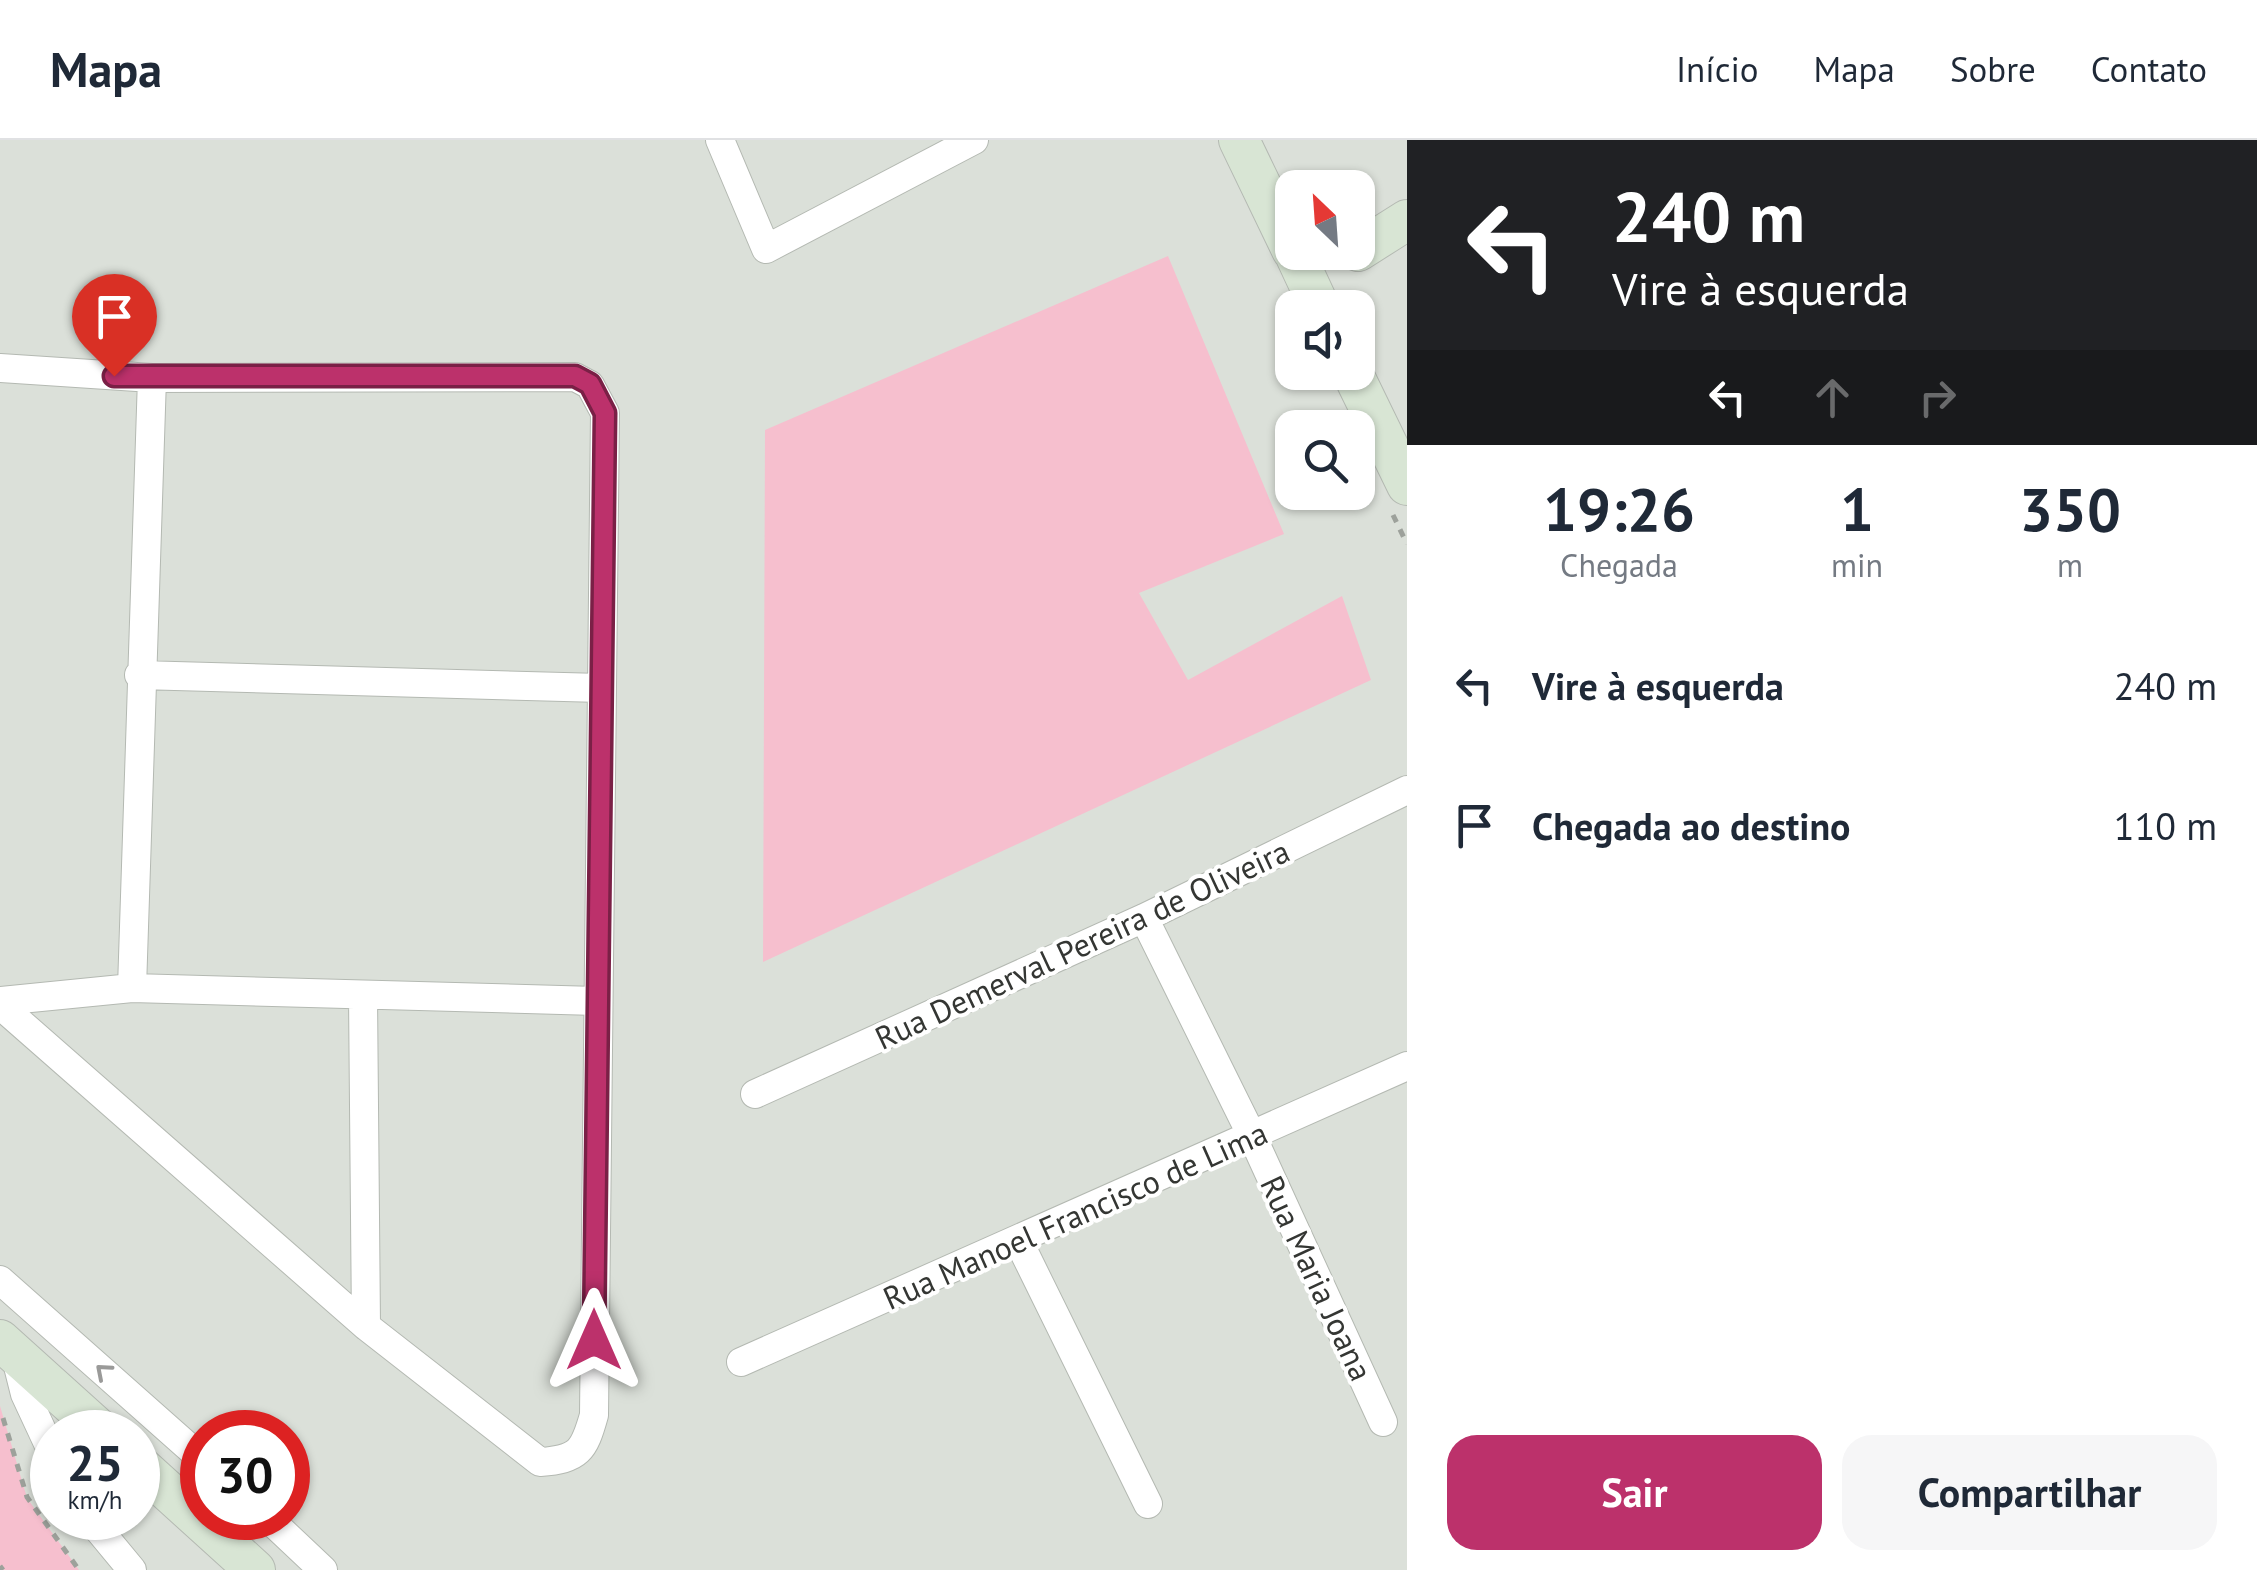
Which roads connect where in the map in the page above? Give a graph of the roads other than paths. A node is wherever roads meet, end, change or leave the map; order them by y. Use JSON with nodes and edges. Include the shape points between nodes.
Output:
{"nodes":[{"id":1,"x":720,"y":140,"type":"edge"},
{"id":2,"x":974,"y":140,"type":"edge"},
{"id":3,"x":1239,"y":140,"type":"edge"},
{"id":4,"x":1407,"y":220,"type":"edge"},
{"id":5,"x":1375,"y":240,"type":"edge"},
{"id":6,"x":1304,"y":273,"type":"edge"},
{"id":7,"x":0,"y":368,"type":"edge"},
{"id":8,"x":152,"y":378,"type":"junction"},
{"id":9,"x":1361,"y":390,"type":"edge"},
{"id":10,"x":1407,"y":486,"type":"edge"},
{"id":11,"x":140,"y":675,"type":"junction"},
{"id":12,"x":601,"y":688,"type":"junction"},
{"id":13,"x":1407,"y":790,"type":"edge"},
{"id":14,"x":1144,"y":918,"type":"junction"},
{"id":15,"x":132,"y":988,"type":"junction"},
{"id":16,"x":363,"y":994,"type":"junction"},
{"id":17,"x":596,"y":1001,"type":"junction"},
{"id":18,"x":0,"y":1003,"type":"edge"},
{"id":19,"x":1407,"y":1066,"type":"edge"},
{"id":20,"x":755,"y":1094,"type":"dead end"},
{"id":21,"x":1252,"y":1136,"type":"junction"},
{"id":22,"x":1019,"y":1242,"type":"junction"},
{"id":23,"x":0,"y":1280,"type":"edge"},
{"id":24,"x":366,"y":1326,"type":"junction"},
{"id":25,"x":7,"y":1347,"type":"edge"},
{"id":26,"x":741,"y":1362,"type":"dead end"},
{"id":27,"x":32,"y":1410,"type":"edge"},
{"id":28,"x":77,"y":1410,"type":"edge"},
{"id":29,"x":1383,"y":1422,"type":"dead end"},
{"id":30,"x":180,"y":1440,"type":"edge"},
{"id":31,"x":160,"y":1484,"type":"edge"},
{"id":32,"x":1148,"y":1504,"type":"dead end"},
{"id":33,"x":107,"y":1540,"type":"edge"},
{"id":34,"x":292,"y":1540,"type":"edge"},
{"id":35,"x":132,"y":1570,"type":"edge"},
{"id":36,"x":254,"y":1570,"type":"edge"},
{"id":37,"x":324,"y":1570,"type":"edge"}],
"edges":[{"from":1,"to":2,"type":"street","via":[[766,249]]},
{"from":3,"to":6,"type":"street"},
{"from":4,"to":5,"type":"street"},
{"from":7,"to":8,"type":"street"},
{"from":8,"to":11,"type":"street"},
{"from":8,"to":12,"type":"street","via":[[575,376],[590,384],[605,413]]},
{"from":9,"to":10,"type":"street"},
{"from":11,"to":12,"type":"street"},
{"from":11,"to":15,"type":"street"},
{"from":12,"to":17,"type":"street"},
{"from":13,"to":14,"type":"street","name":"Rua Demerval Pereira de Oliveira"},
{"from":14,"to":20,"type":"street","name":"Rua Demerval Pereira de Oliveira"},
{"from":14,"to":21,"type":"street","name":"Rua Maria Joana"},
{"from":15,"to":16,"type":"street"},
{"from":15,"to":18,"type":"street"},
{"from":16,"to":17,"type":"street"},
{"from":16,"to":24,"type":"street"},
{"from":17,"to":24,"type":"street","via":[[594,1415],[586,1446],[566,1460],[540,1462]]},
{"from":18,"to":24,"type":"street"},
{"from":19,"to":21,"type":"street","name":"Rua Manoel Francisco de Lima"},
{"from":21,"to":22,"type":"street","name":"Rua Manoel Francisco de Lima"},
{"from":21,"to":29,"type":"street","name":"Rua Maria Joana"},
{"from":22,"to":26,"type":"street","name":"Rua Manoel Francisco de Lima"},
{"from":22,"to":32,"type":"street"},
{"from":30,"to":23,"type":"street","one_way":true},
{"from":25,"to":27,"type":"street"},
{"from":25,"to":28,"type":"street"},
{"from":31,"to":36,"type":"street"},
{"from":33,"to":35,"type":"street"},
{"from":34,"to":37,"type":"street"}]}
